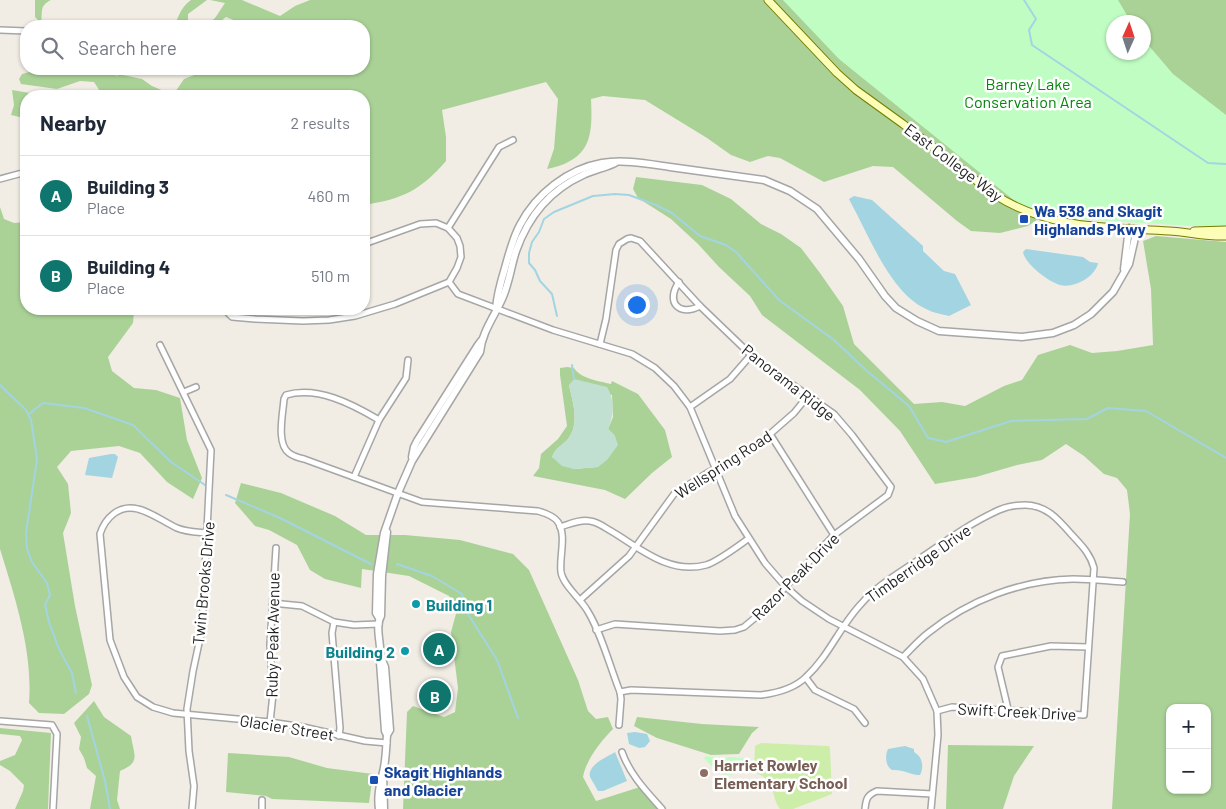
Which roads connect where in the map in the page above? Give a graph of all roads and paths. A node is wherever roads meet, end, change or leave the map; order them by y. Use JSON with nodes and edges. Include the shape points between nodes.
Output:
{"nodes":[{"id":1,"x":768,"y":0,"type":"edge"},
{"id":2,"x":0,"y":30,"type":"edge"},
{"id":3,"x":20,"y":31,"type":"edge"},
{"id":4,"x":513,"y":140,"type":"dead end"},
{"id":5,"x":20,"y":174,"type":"edge"},
{"id":6,"x":0,"y":179,"type":"edge"},
{"id":7,"x":448,"y":228,"type":"junction"},
{"id":8,"x":1133,"y":229,"type":"junction"},
{"id":9,"x":1226,"y":230,"type":"edge"},
{"id":10,"x":1183,"y":232,"type":"junction"},
{"id":11,"x":1226,"y":236,"type":"edge"},
{"id":12,"x":370,"y":242,"type":"edge"},
{"id":13,"x":449,"y":282,"type":"junction"},
{"id":14,"x":679,"y":282,"type":"junction"},
{"id":15,"x":700,"y":306,"type":"junction"},
{"id":16,"x":496,"y":308,"type":"junction"},
{"id":17,"x":370,"y":312,"type":"edge"},
{"id":18,"x":230,"y":315,"type":"edge"},
{"id":19,"x":358,"y":315,"type":"edge"},
{"id":20,"x":600,"y":344,"type":"junction"},
{"id":21,"x":160,"y":345,"type":"dead end"},
{"id":22,"x":751,"y":355,"type":"junction"},
{"id":23,"x":408,"y":360,"type":"dead end"},
{"id":24,"x":196,"y":387,"type":"dead end"},
{"id":25,"x":184,"y":392,"type":"junction"},
{"id":26,"x":807,"y":397,"type":"junction"},
{"id":27,"x":690,"y":407,"type":"junction"},
{"id":28,"x":379,"y":420,"type":"junction"},
{"id":29,"x":770,"y":434,"type":"junction"},
{"id":30,"x":716,"y":468,"type":"junction"},
{"id":31,"x":354,"y":477,"type":"junction"},
{"id":32,"x":891,"y":486,"type":"joint"},
{"id":33,"x":398,"y":493,"type":"junction"},
{"id":34,"x":560,"y":527,"type":"junction"},
{"id":35,"x":208,"y":533,"type":"junction"},
{"id":36,"x":834,"y":535,"type":"junction"},
{"id":37,"x":748,"y":539,"type":"junction"},
{"id":38,"x":636,"y":546,"type":"junction"},
{"id":39,"x":276,"y":548,"type":"dead end"},
{"id":40,"x":1094,"y":580,"type":"junction"},
{"id":41,"x":1123,"y":582,"type":"dead end"},
{"id":42,"x":785,"y":586,"type":"junction"},
{"id":43,"x":580,"y":600,"type":"junction"},
{"id":44,"x":272,"y":603,"type":"junction"},
{"id":45,"x":379,"y":621,"type":"junction"},
{"id":46,"x":334,"y":622,"type":"junction"},
{"id":47,"x":843,"y":626,"type":"junction"},
{"id":48,"x":596,"y":630,"type":"junction"},
{"id":49,"x":1088,"y":647,"type":"junction"},
{"id":50,"x":903,"y":657,"type":"junction"},
{"id":51,"x":806,"y":678,"type":"junction"},
{"id":52,"x":620,"y":692,"type":"junction"},
{"id":53,"x":1008,"y":709,"type":"junction"},
{"id":54,"x":937,"y":711,"type":"junction"},
{"id":55,"x":187,"y":714,"type":"junction"},
{"id":56,"x":0,"y":721,"type":"edge"},
{"id":57,"x":270,"y":722,"type":"junction"},
{"id":58,"x":865,"y":723,"type":"dead end"},
{"id":59,"x":619,"y":724,"type":"dead end"},
{"id":60,"x":339,"y":736,"type":"junction"},
{"id":61,"x":387,"y":739,"type":"junction"},
{"id":62,"x":622,"y":752,"type":"dead end"},
{"id":63,"x":383,"y":773,"type":"junction"},
{"id":64,"x":932,"y":794,"type":"junction"},
{"id":65,"x":262,"y":800,"type":"dead end"},
{"id":66,"x":53,"y":809,"type":"edge"},
{"id":67,"x":192,"y":809,"type":"edge"},
{"id":68,"x":262,"y":809,"type":"edge"},
{"id":69,"x":378,"y":809,"type":"edge"},
{"id":70,"x":384,"y":809,"type":"edge"},
{"id":71,"x":662,"y":809,"type":"edge"},
{"id":72,"x":865,"y":809,"type":"edge"},
{"id":73,"x":931,"y":809,"type":"edge"}],
"edges":[{"from":1,"to":8,"type":"main road","name":"East College Way","via":[[856,90],[995,195],[1025,212],[1056,222]]},
{"from":2,"to":3,"type":"street"},
{"from":4,"to":7,"type":"street","via":[[499,147]]},
{"from":5,"to":6,"type":"street"},
{"from":7,"to":12,"type":"street","via":[[436,223],[420,224]]},
{"from":7,"to":13,"type":"street","via":[[457,238],[461,257]]},
{"from":8,"to":10,"type":"main road","name":"East College Way"},
{"from":8,"to":16,"type":"street","via":[[1129,264],[1106,300],[1074,325],[1054,333],[1022,337],[939,331],[896,308],[818,209],[790,191],[764,180],[617,162],[570,182],[539,208],[521,238],[502,299]]},
{"from":9,"to":10,"type":"main road"},
{"from":10,"to":11,"type":"main road"},
{"from":13,"to":16,"type":"street","via":[[458,294]]},
{"from":13,"to":17,"type":"street"},
{"from":14,"to":15,"type":"street","name":"Panorama Ridge"},
{"from":14,"to":15,"type":"street","via":[[672,296],[678,307],[691,310]]},
{"from":14,"to":20,"type":"street","name":"Panorama Ridge","via":[[640,241],[623,240],[616,250]]},
{"from":15,"to":22,"type":"street","name":"Panorama Ridge"},
{"from":16,"to":20,"type":"street"},
{"from":16,"to":33,"type":"street","via":[[481,341],[417,441]]},
{"from":18,"to":19,"type":"street","via":[[238,318],[329,320]]},
{"from":20,"to":27,"type":"street","via":[[632,354],[655,368]]},
{"from":21,"to":25,"type":"street","name":"Twin Brooks Drive"},
{"from":22,"to":26,"type":"street","name":"Panorama Ridge"},
{"from":22,"to":27,"type":"street","via":[[730,379]]},
{"from":23,"to":28,"type":"street","via":[[406,378]]},
{"from":24,"to":25,"type":"street"},
{"from":25,"to":35,"type":"street","name":"Twin Brooks Drive","via":[[211,450]]},
{"from":26,"to":29,"type":"street","name":"Wellspring Road"},
{"from":26,"to":32,"type":"street","name":"Panorama Ridge","via":[[834,414]]},
{"from":27,"to":30,"type":"street"},
{"from":28,"to":31,"type":"street"},
{"from":28,"to":31,"type":"street","via":[[320,394],[292,393],[284,399],[281,434],[288,453]]},
{"from":29,"to":30,"type":"street","name":"Wellspring Road","via":[[745,453]]},
{"from":29,"to":36,"type":"street"},
{"from":30,"to":37,"type":"street"},
{"from":30,"to":38,"type":"street","name":"Wellspring Road","via":[[674,494]]},
{"from":31,"to":33,"type":"street"},
{"from":32,"to":36,"type":"street","name":"Razor Peak Drive","via":[[888,494]]},
{"from":33,"to":34,"type":"street","via":[[422,502],[538,511],[557,521]]},
{"from":33,"to":45,"type":"street","via":[[386,529]]},
{"from":34,"to":38,"type":"street","via":[[589,520]]},
{"from":34,"to":43,"type":"street","via":[[561,571]]},
{"from":35,"to":55,"type":"street","name":"Twin Brooks Drive","via":[[202,629]]},
{"from":35,"to":55,"type":"street","name":"Glacier Street","via":[[178,529],[138,509],[127,508],[113,513],[103,524],[100,534],[110,640],[124,677],[145,702],[173,714]]},
{"from":36,"to":42,"type":"street","name":"Razor Peak Drive"},
{"from":37,"to":38,"type":"street","via":[[707,565],[691,567],[678,567],[656,559]]},
{"from":37,"to":42,"type":"street"},
{"from":38,"to":43,"type":"street","name":"Wellspring Road"},
{"from":39,"to":44,"type":"street","name":"Ruby Peak Avenue"},
{"from":40,"to":41,"type":"street"},
{"from":40,"to":47,"type":"street","name":"Timberridge Drive","via":[[1091,557],[1054,515],[1042,508],[1012,506],[960,532],[891,578],[862,602]]},
{"from":40,"to":49,"type":"street","name":"Swift Creek Drive"},
{"from":40,"to":50,"type":"street","via":[[1044,581],[985,598],[953,615]]},
{"from":42,"to":47,"type":"street","via":[[802,601]]},
{"from":42,"to":48,"type":"street","name":"Razor Peak Drive","via":[[762,612],[735,630],[615,624]]},
{"from":43,"to":48,"type":"street"},
{"from":44,"to":46,"type":"street","via":[[302,606]]},
{"from":44,"to":57,"type":"street","name":"Ruby Peak Avenue","via":[[273,694]]},
{"from":45,"to":46,"type":"street","via":[[354,625]]},
{"from":45,"to":61,"type":"street"},
{"from":46,"to":60,"type":"street"},
{"from":47,"to":50,"type":"street"},
{"from":47,"to":51,"type":"street","name":"Timberridge Drive"},
{"from":48,"to":52,"type":"street"},
{"from":49,"to":53,"type":"street","via":[[1051,646],[1002,656],[998,667]]},
{"from":49,"to":53,"type":"street","name":"Swift Creek Drive","via":[[1084,715]]},
{"from":50,"to":54,"type":"street","via":[[923,679]]},
{"from":51,"to":52,"type":"street","name":"Timberridge Drive","via":[[780,692],[761,695]]},
{"from":51,"to":58,"type":"street","via":[[815,690],[854,709]]},
{"from":52,"to":59,"type":"street"},
{"from":53,"to":54,"type":"street","name":"Swift Creek Drive","via":[[952,707]]},
{"from":54,"to":64,"type":"street"},
{"from":55,"to":57,"type":"street","name":"Glacier Street"},
{"from":55,"to":67,"type":"street","name":"Twin Brooks Drive","via":[[194,786]]},
{"from":56,"to":66,"type":"street","via":[[52,725],[57,734]]},
{"from":57,"to":60,"type":"street","name":"Glacier Street"},
{"from":60,"to":61,"type":"street","name":"Glacier Street","via":[[365,742]]},
{"from":61,"to":63,"type":"street"},
{"from":62,"to":71,"type":"street","via":[[641,786]]},
{"from":63,"to":69,"type":"street"},
{"from":63,"to":70,"type":"street"},
{"from":64,"to":72,"type":"street","via":[[877,791],[866,800]]},
{"from":64,"to":73,"type":"street"},
{"from":65,"to":68,"type":"street"}]}
